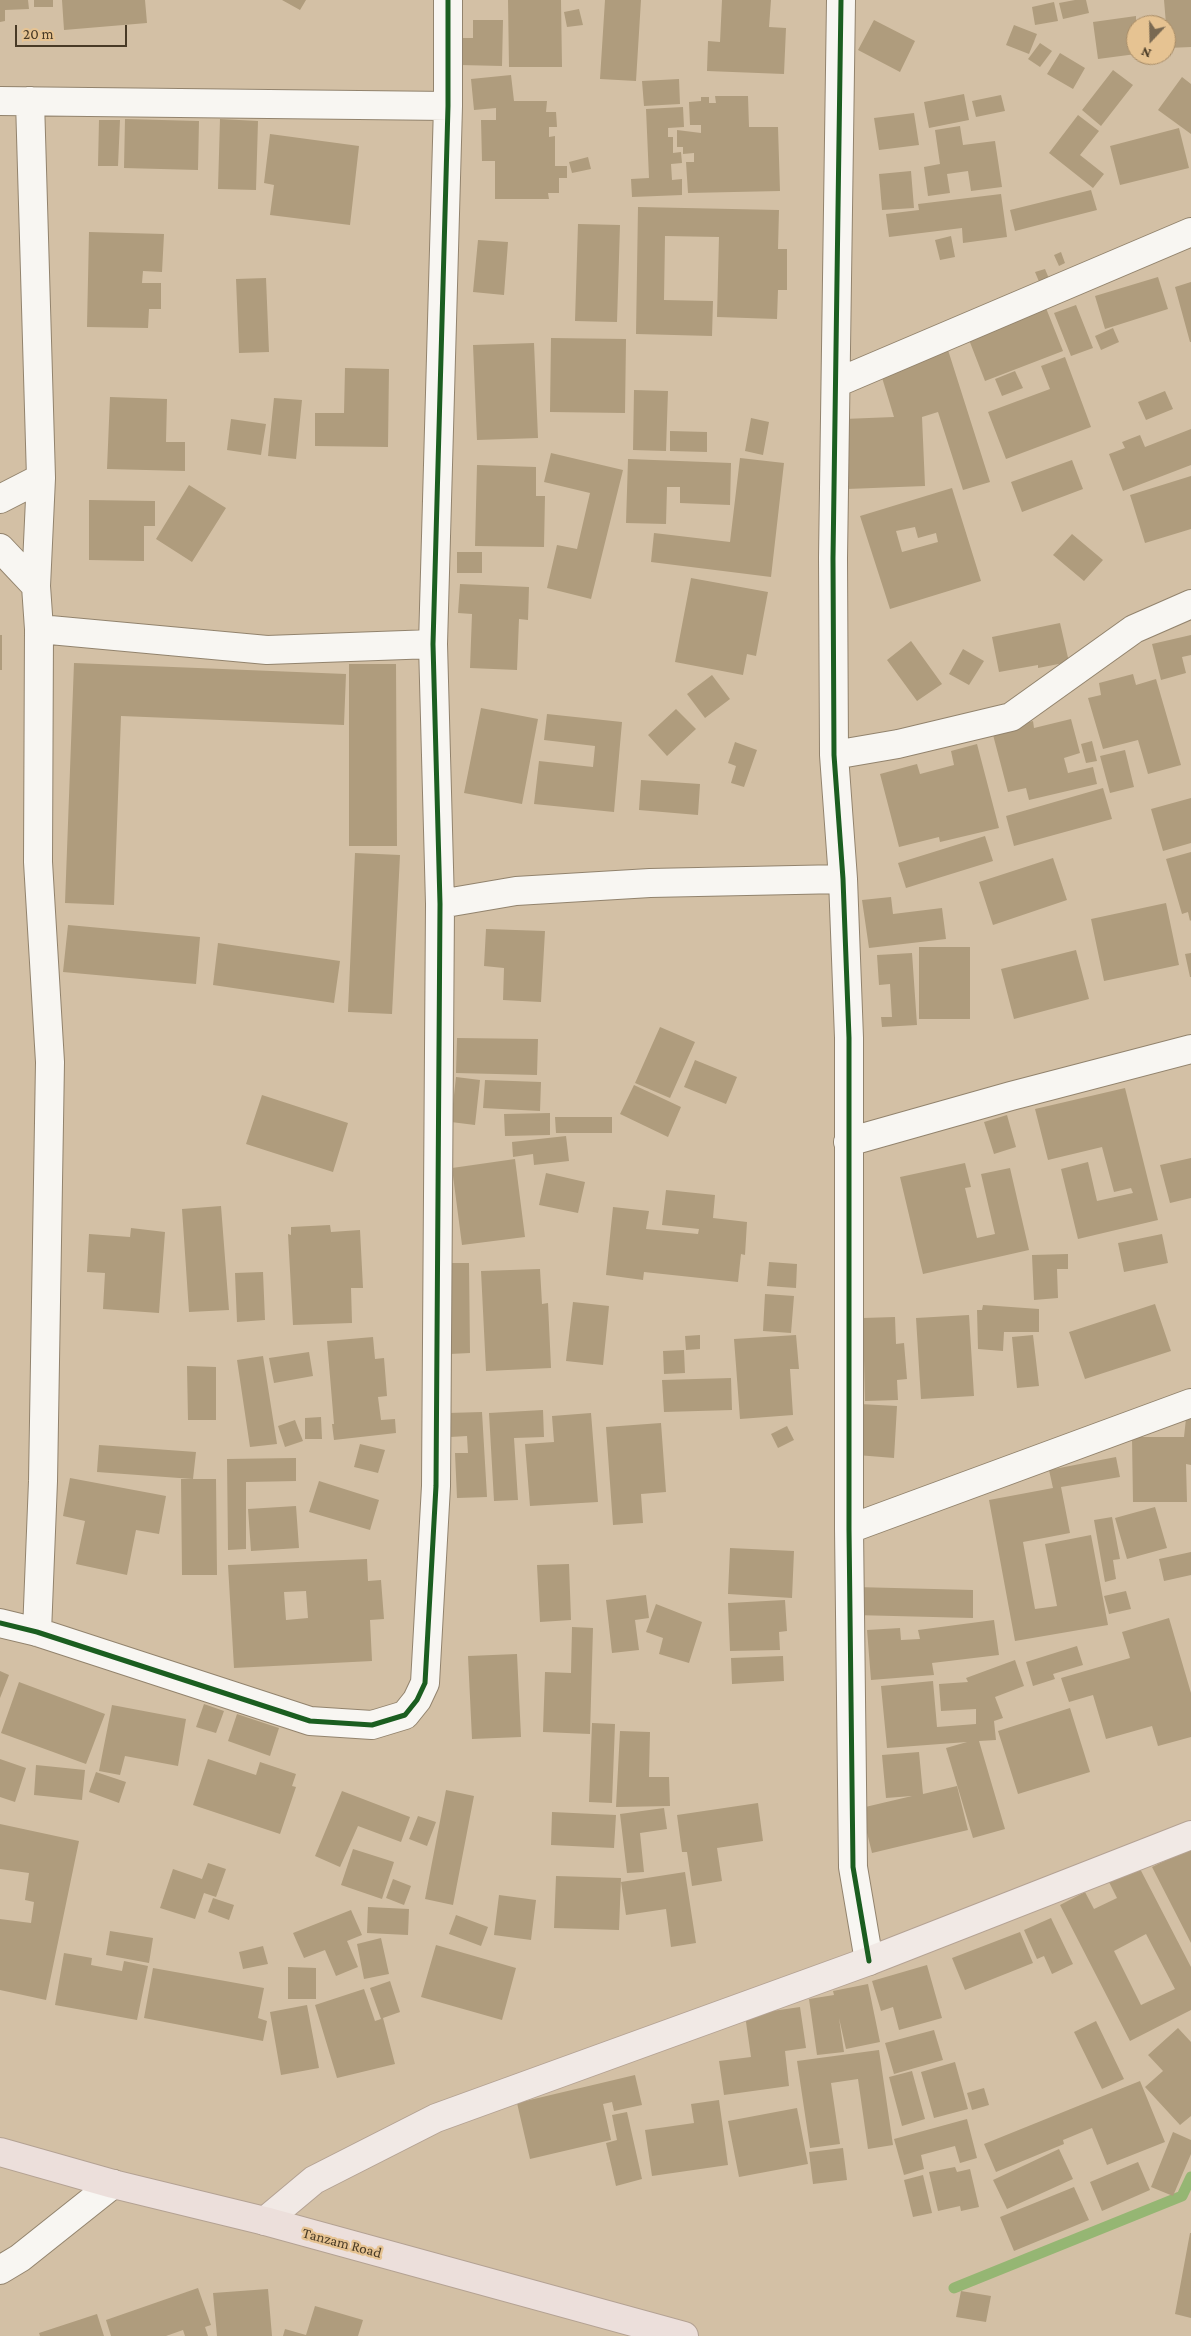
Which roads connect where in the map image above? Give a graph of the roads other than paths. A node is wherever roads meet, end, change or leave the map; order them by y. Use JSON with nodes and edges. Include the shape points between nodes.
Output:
{"nodes":[{"id":1,"x":448,"y":0,"type":"edge"},
{"id":2,"x":841,"y":0,"type":"edge"},
{"id":3,"x":0,"y":100,"type":"edge"},
{"id":4,"x":30,"y":100,"type":"junction"},
{"id":5,"x":448,"y":106,"type":"junction"},
{"id":6,"x":1191,"y":232,"type":"edge"},
{"id":7,"x":836,"y":383,"type":"junction"},
{"id":8,"x":41,"y":478,"type":"junction"},
{"id":9,"x":0,"y":499,"type":"edge"},
{"id":10,"x":0,"y":548,"type":"edge"},
{"id":11,"x":36,"y":586,"type":"junction"},
{"id":12,"x":1191,"y":604,"type":"edge"},
{"id":13,"x":38,"y":629,"type":"junction"},
{"id":14,"x":433,"y":644,"type":"junction"},
{"id":15,"x":834,"y":755,"type":"junction"},
{"id":16,"x":843,"y":879,"type":"junction"},
{"id":17,"x":440,"y":904,"type":"junction"},
{"id":18,"x":1191,"y":1050,"type":"edge"},
{"id":19,"x":848,"y":1142,"type":"junction"},
{"id":20,"x":1191,"y":1403,"type":"edge"},
{"id":21,"x":849,"y":1529,"type":"junction"},
{"id":22,"x":0,"y":1623,"type":"edge"},
{"id":23,"x":37,"y":1632,"type":"junction"},
{"id":24,"x":1191,"y":1835,"type":"edge"},
{"id":25,"x":869,"y":1961,"type":"junction"},
{"id":26,"x":0,"y":2152,"type":"edge"},
{"id":27,"x":113,"y":2184,"type":"junction"},
{"id":28,"x":265,"y":2221,"type":"junction"},
{"id":29,"x":7,"y":2258,"type":"edge"},
{"id":30,"x":684,"y":2336,"type":"edge"}],
"edges":[{"from":1,"to":5,"type":"street"},
{"from":2,"to":7,"type":"street"},
{"from":3,"to":4,"type":"street"},
{"from":4,"to":5,"type":"street"},
{"from":4,"to":8,"type":"street"},
{"from":5,"to":14,"type":"street"},
{"from":6,"to":7,"type":"street"},
{"from":7,"to":15,"type":"street"},
{"from":8,"to":9,"type":"street"},
{"from":8,"to":11,"type":"street"},
{"from":10,"to":11,"type":"street"},
{"from":11,"to":13,"type":"street"},
{"from":12,"to":15,"type":"street","via":[[1134,630],[1010,717],[898,744]]},
{"from":13,"to":14,"type":"street","via":[[267,650]]},
{"from":13,"to":23,"type":"street","via":[[38,862],[50,1062],[43,1481]]},
{"from":14,"to":17,"type":"street"},
{"from":15,"to":16,"type":"street"},
{"from":16,"to":17,"type":"street","via":[[650,883],[516,891]]},
{"from":16,"to":19,"type":"street","via":[[849,1038]]},
{"from":17,"to":23,"type":"street","via":[[436,1486],[424,1683],[417,1700],[405,1714],[372,1725],[310,1721]]},
{"from":18,"to":19,"type":"street"},
{"from":19,"to":21,"type":"street"},
{"from":20,"to":21,"type":"street"},
{"from":21,"to":25,"type":"street","via":[[853,1866]]},
{"from":22,"to":23,"type":"street"},
{"from":24,"to":25,"type":"main road"},
{"from":25,"to":28,"type":"main road","via":[[436,2118],[314,2180]]},
{"from":26,"to":27,"type":"highway","name":"Tanzam Road"},
{"from":27,"to":28,"type":"highway","name":"Tanzam Road"},
{"from":27,"to":29,"type":"street"},
{"from":28,"to":30,"type":"highway","name":"Tanzam Road"}]}
